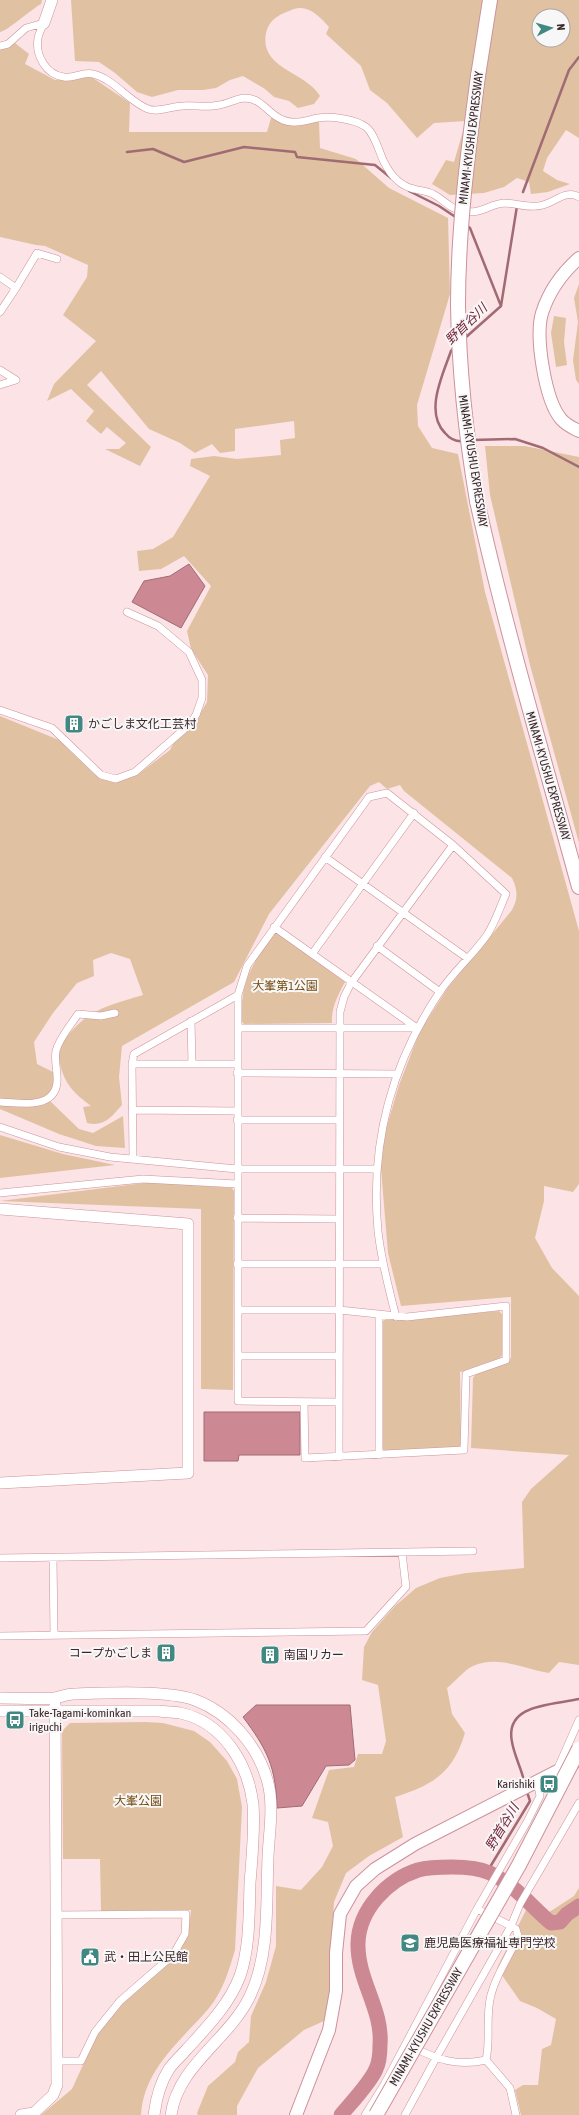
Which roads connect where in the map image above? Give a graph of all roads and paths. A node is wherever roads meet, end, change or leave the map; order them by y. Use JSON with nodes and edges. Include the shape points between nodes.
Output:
{"nodes":[{"id":1,"x":52,"y":0,"type":"edge"},
{"id":2,"x":490,"y":0,"type":"edge"},
{"id":3,"x":44,"y":23,"type":"junction"},
{"id":4,"x":0,"y":46,"type":"edge"},
{"id":5,"x":579,"y":198,"type":"edge"},
{"id":6,"x":579,"y":258,"type":"edge"},
{"id":7,"x":56,"y":259,"type":"dead end"},
{"id":8,"x":0,"y":277,"type":"edge"},
{"id":9,"x":16,"y":288,"type":"junction"},
{"id":10,"x":0,"y":312,"type":"edge"},
{"id":11,"x":0,"y":370,"type":"edge"},
{"id":12,"x":0,"y":385,"type":"edge"},
{"id":13,"x":579,"y":432,"type":"edge"},
{"id":14,"x":127,"y":612,"type":"dead end"},
{"id":15,"x":0,"y":710,"type":"edge"},
{"id":16,"x":414,"y":813,"type":"junction"},
{"id":17,"x":453,"y":845,"type":"junction"},
{"id":18,"x":325,"y":857,"type":"junction"},
{"id":19,"x":363,"y":884,"type":"junction"},
{"id":20,"x":579,"y":887,"type":"edge"},
{"id":21,"x":403,"y":913,"type":"junction"},
{"id":22,"x":274,"y":926,"type":"junction"},
{"id":23,"x":377,"y":946,"type":"junction"},
{"id":24,"x":312,"y":954,"type":"junction"},
{"id":25,"x":466,"y":958,"type":"junction"},
{"id":26,"x":351,"y":983,"type":"junction"},
{"id":27,"x":440,"y":992,"type":"junction"},
{"id":28,"x":238,"y":995,"type":"junction"},
{"id":29,"x":115,"y":1013,"type":"dead end"},
{"id":30,"x":191,"y":1021,"type":"junction"},
{"id":31,"x":339,"y":1027,"type":"junction"},
{"id":32,"x":238,"y":1028,"type":"junction"},
{"id":33,"x":417,"y":1028,"type":"junction"},
{"id":34,"x":132,"y":1064,"type":"junction"},
{"id":35,"x":192,"y":1064,"type":"junction"},
{"id":36,"x":238,"y":1064,"type":"junction"},
{"id":37,"x":238,"y":1073,"type":"junction"},
{"id":38,"x":339,"y":1074,"type":"junction"},
{"id":39,"x":397,"y":1074,"type":"junction"},
{"id":40,"x":0,"y":1102,"type":"edge"},
{"id":41,"x":133,"y":1110,"type":"junction"},
{"id":42,"x":237,"y":1111,"type":"junction"},
{"id":43,"x":237,"y":1120,"type":"junction"},
{"id":44,"x":339,"y":1120,"type":"junction"},
{"id":45,"x":0,"y":1127,"type":"edge"},
{"id":46,"x":133,"y":1159,"type":"junction"},
{"id":47,"x":237,"y":1169,"type":"junction"},
{"id":48,"x":339,"y":1169,"type":"junction"},
{"id":49,"x":376,"y":1169,"type":"junction"},
{"id":50,"x":237,"y":1184,"type":"junction"},
{"id":51,"x":0,"y":1193,"type":"edge"},
{"id":52,"x":0,"y":1209,"type":"edge"},
{"id":53,"x":237,"y":1218,"type":"junction"},
{"id":54,"x":338,"y":1219,"type":"junction"},
{"id":55,"x":237,"y":1264,"type":"junction"},
{"id":56,"x":383,"y":1264,"type":"junction"},
{"id":57,"x":339,"y":1265,"type":"junction"},
{"id":58,"x":238,"y":1310,"type":"junction"},
{"id":59,"x":339,"y":1310,"type":"junction"},
{"id":60,"x":379,"y":1315,"type":"junction"},
{"id":61,"x":396,"y":1317,"type":"junction"},
{"id":62,"x":238,"y":1356,"type":"junction"},
{"id":63,"x":340,"y":1356,"type":"junction"},
{"id":64,"x":304,"y":1402,"type":"junction"},
{"id":65,"x":339,"y":1402,"type":"junction"},
{"id":66,"x":379,"y":1455,"type":"junction"},
{"id":67,"x":339,"y":1457,"type":"junction"},
{"id":68,"x":0,"y":1483,"type":"edge"},
{"id":69,"x":473,"y":1551,"type":"dead end"},
{"id":70,"x":402,"y":1553,"type":"junction"},
{"id":71,"x":0,"y":1558,"type":"edge"},
{"id":72,"x":53,"y":1558,"type":"junction"},
{"id":73,"x":54,"y":1635,"type":"junction"},
{"id":74,"x":0,"y":1636,"type":"edge"},
{"id":75,"x":0,"y":1698,"type":"edge"},
{"id":76,"x":55,"y":1698,"type":"junction"},
{"id":77,"x":0,"y":1711,"type":"edge"},
{"id":78,"x":55,"y":1712,"type":"junction"},
{"id":79,"x":579,"y":1720,"type":"edge"},
{"id":80,"x":579,"y":1749,"type":"edge"},
{"id":81,"x":579,"y":1760,"type":"edge"},
{"id":82,"x":557,"y":1770,"type":"junction"},
{"id":83,"x":537,"y":1781,"type":"junction"},
{"id":84,"x":579,"y":1803,"type":"edge"},
{"id":85,"x":477,"y":1909,"type":"junction"},
{"id":86,"x":56,"y":1915,"type":"junction"},
{"id":87,"x":511,"y":1926,"type":"junction"},
{"id":88,"x":406,"y":2043,"type":"junction"},
{"id":89,"x":436,"y":2058,"type":"junction"},
{"id":90,"x":486,"y":2060,"type":"junction"},
{"id":91,"x":56,"y":2061,"type":"junction"},
{"id":92,"x":21,"y":2115,"type":"edge"},
{"id":93,"x":154,"y":2115,"type":"edge"},
{"id":94,"x":171,"y":2115,"type":"edge"},
{"id":95,"x":296,"y":2115,"type":"edge"},
{"id":96,"x":365,"y":2115,"type":"edge"},
{"id":97,"x":376,"y":2115,"type":"edge"},
{"id":98,"x":405,"y":2115,"type":"edge"},
{"id":99,"x":516,"y":2115,"type":"edge"}],
"edges":[{"from":1,"to":3,"type":"street"},
{"from":2,"to":20,"type":"highway","name":"MINAMI-KYUSHU EXPRESSWAY","bridge":true,"via":[[478,76],[460,234],[458,305],[462,384],[477,501],[494,575]]},
{"from":3,"to":4,"type":"street","via":[[26,28],[8,44]]},
{"from":3,"to":5,"type":"street","via":[[38,38],[39,52],[40,59],[48,69],[56,75],[72,77],[93,74],[150,110],[183,106],[219,106],[244,98],[263,103],[272,114],[283,120],[294,122],[332,118],[358,123],[367,128],[384,163],[397,181],[406,187],[432,194],[453,209],[473,213],[505,203],[536,207],[551,203],[564,195],[572,194]]},
{"from":6,"to":13,"type":"main road","via":[[567,269],[549,296],[542,313],[539,342],[546,381],[557,412],[567,425]]},
{"from":7,"to":9,"type":"street","via":[[37,253]]},
{"from":8,"to":9,"type":"street"},
{"from":9,"to":10,"type":"street"},
{"from":11,"to":12,"type":"street","via":[[16,380]]},
{"from":14,"to":15,"type":"street","via":[[158,626],[189,652],[202,680],[202,698],[189,725],[136,772],[116,779],[101,775],[52,728]]},
{"from":16,"to":17,"type":"street"},
{"from":16,"to":18,"type":"street","via":[[388,793],[369,796]]},
{"from":16,"to":19,"type":"street"},
{"from":17,"to":21,"type":"street"},
{"from":17,"to":25,"type":"street","via":[[506,894],[487,934]]},
{"from":18,"to":19,"type":"street"},
{"from":18,"to":22,"type":"street"},
{"from":19,"to":21,"type":"street"},
{"from":19,"to":24,"type":"street"},
{"from":21,"to":23,"type":"street"},
{"from":21,"to":25,"type":"street"},
{"from":22,"to":24,"type":"street"},
{"from":22,"to":28,"type":"street","via":[[247,966]]},
{"from":23,"to":26,"type":"street"},
{"from":23,"to":27,"type":"street"},
{"from":24,"to":26,"type":"street"},
{"from":25,"to":27,"type":"street"},
{"from":26,"to":31,"type":"street","via":[[342,1004]]},
{"from":26,"to":33,"type":"street"},
{"from":27,"to":33,"type":"street"},
{"from":28,"to":30,"type":"street"},
{"from":28,"to":32,"type":"street"},
{"from":29,"to":40,"type":"street","via":[[101,1016],[78,1014],[56,1051],[56,1090],[48,1098],[29,1104]]},
{"from":30,"to":34,"type":"street","via":[[134,1054]]},
{"from":30,"to":35,"type":"street"},
{"from":31,"to":32,"type":"street"},
{"from":31,"to":33,"type":"street"},
{"from":31,"to":38,"type":"street"},
{"from":32,"to":36,"type":"street"},
{"from":33,"to":39,"type":"street"},
{"from":34,"to":35,"type":"street"},
{"from":34,"to":41,"type":"street"},
{"from":35,"to":36,"type":"street"},
{"from":36,"to":37,"type":"street"},
{"from":37,"to":38,"type":"street"},
{"from":37,"to":42,"type":"street"},
{"from":38,"to":39,"type":"street"},
{"from":38,"to":44,"type":"street"},
{"from":39,"to":49,"type":"street","via":[[379,1141]]},
{"from":41,"to":42,"type":"street"},
{"from":41,"to":46,"type":"street"},
{"from":42,"to":43,"type":"street"},
{"from":43,"to":44,"type":"street"},
{"from":43,"to":47,"type":"street"},
{"from":44,"to":48,"type":"street"},
{"from":45,"to":46,"type":"street","via":[[80,1152]]},
{"from":46,"to":47,"type":"street"},
{"from":47,"to":48,"type":"street"},
{"from":47,"to":50,"type":"street"},
{"from":48,"to":49,"type":"street"},
{"from":48,"to":54,"type":"street"},
{"from":49,"to":56,"type":"street","via":[[378,1232]]},
{"from":50,"to":51,"type":"street","via":[[143,1179]]},
{"from":50,"to":53,"type":"street"},
{"from":52,"to":68,"type":"street","via":[[188,1224],[188,1473]]},
{"from":53,"to":54,"type":"street"},
{"from":53,"to":55,"type":"street"},
{"from":54,"to":57,"type":"street"},
{"from":55,"to":57,"type":"street"},
{"from":55,"to":58,"type":"street"},
{"from":56,"to":57,"type":"street"},
{"from":56,"to":61,"type":"street"},
{"from":57,"to":59,"type":"street"},
{"from":58,"to":59,"type":"street"},
{"from":58,"to":62,"type":"street"},
{"from":59,"to":60,"type":"street"},
{"from":59,"to":63,"type":"street"},
{"from":60,"to":61,"type":"street"},
{"from":60,"to":66,"type":"street"},
{"from":61,"to":66,"type":"street","via":[[506,1306],[506,1360],[466,1374],[464,1450]]},
{"from":62,"to":63,"type":"street"},
{"from":62,"to":64,"type":"street","via":[[238,1401]]},
{"from":63,"to":65,"type":"street"},
{"from":64,"to":65,"type":"street"},
{"from":64,"to":67,"type":"street","via":[[305,1458]]},
{"from":65,"to":67,"type":"street"},
{"from":66,"to":67,"type":"street"},
{"from":69,"to":70,"type":"street"},
{"from":70,"to":72,"type":"street"},
{"from":70,"to":73,"type":"street","via":[[406,1587],[366,1631]]},
{"from":71,"to":72,"type":"street"},
{"from":72,"to":73,"type":"street"},
{"from":73,"to":74,"type":"street"},
{"from":75,"to":76,"type":"street"},
{"from":76,"to":78,"type":"street"},
{"from":76,"to":94,"type":"street","via":[[72,1694],[158,1694],[194,1700],[222,1715],[241,1733],[255,1752],[268,1783],[270,1818],[266,1905],[263,1951],[258,1975],[237,2018],[192,2067],[179,2087],[172,2104]]},
{"from":77,"to":78,"type":"street"},
{"from":78,"to":86,"type":"street"},
{"from":78,"to":93,"type":"street","via":[[159,1711],[181,1714],[198,1720],[229,1744],[244,1768],[250,1785],[253,1821],[248,1935],[240,1976],[231,1996],[217,2016],[170,2068],[156,2099]]},
{"from":79,"to":82,"type":"street"},
{"from":80,"to":97,"type":"highway","name":"MINAMI-KYUSHU EXPRESSWAY","bridge":true,"via":[[519,1865]]},
{"from":81,"to":82,"type":"main road"},
{"from":82,"to":83,"type":"main road"},
{"from":83,"to":85,"type":"street","via":[[540,1796],[528,1822]]},
{"from":83,"to":95,"type":"main road","via":[[415,1844],[375,1869],[356,1886],[340,1914],[336,1991],[329,2030]]},
{"from":84,"to":87,"type":"street","via":[[520,1904]]},
{"from":85,"to":87,"type":"street"},
{"from":85,"to":88,"type":"street"},
{"from":86,"to":91,"type":"street"},
{"from":86,"to":91,"type":"street","via":[[186,1914],[185,1934],[173,1955],[120,2002],[95,2032],[81,2061]]},
{"from":87,"to":89,"type":"street"},
{"from":87,"to":90,"type":"street","via":[[516,1929],[518,1936],[491,1995]]},
{"from":88,"to":89,"type":"street"},
{"from":88,"to":96,"type":"street"},
{"from":89,"to":90,"type":"street","via":[[457,2064]]},
{"from":89,"to":98,"type":"street"},
{"from":90,"to":99,"type":"street","via":[[510,2088]]},
{"from":91,"to":92,"type":"street","via":[[57,2085],[53,2095],[34,2113]]}]}
